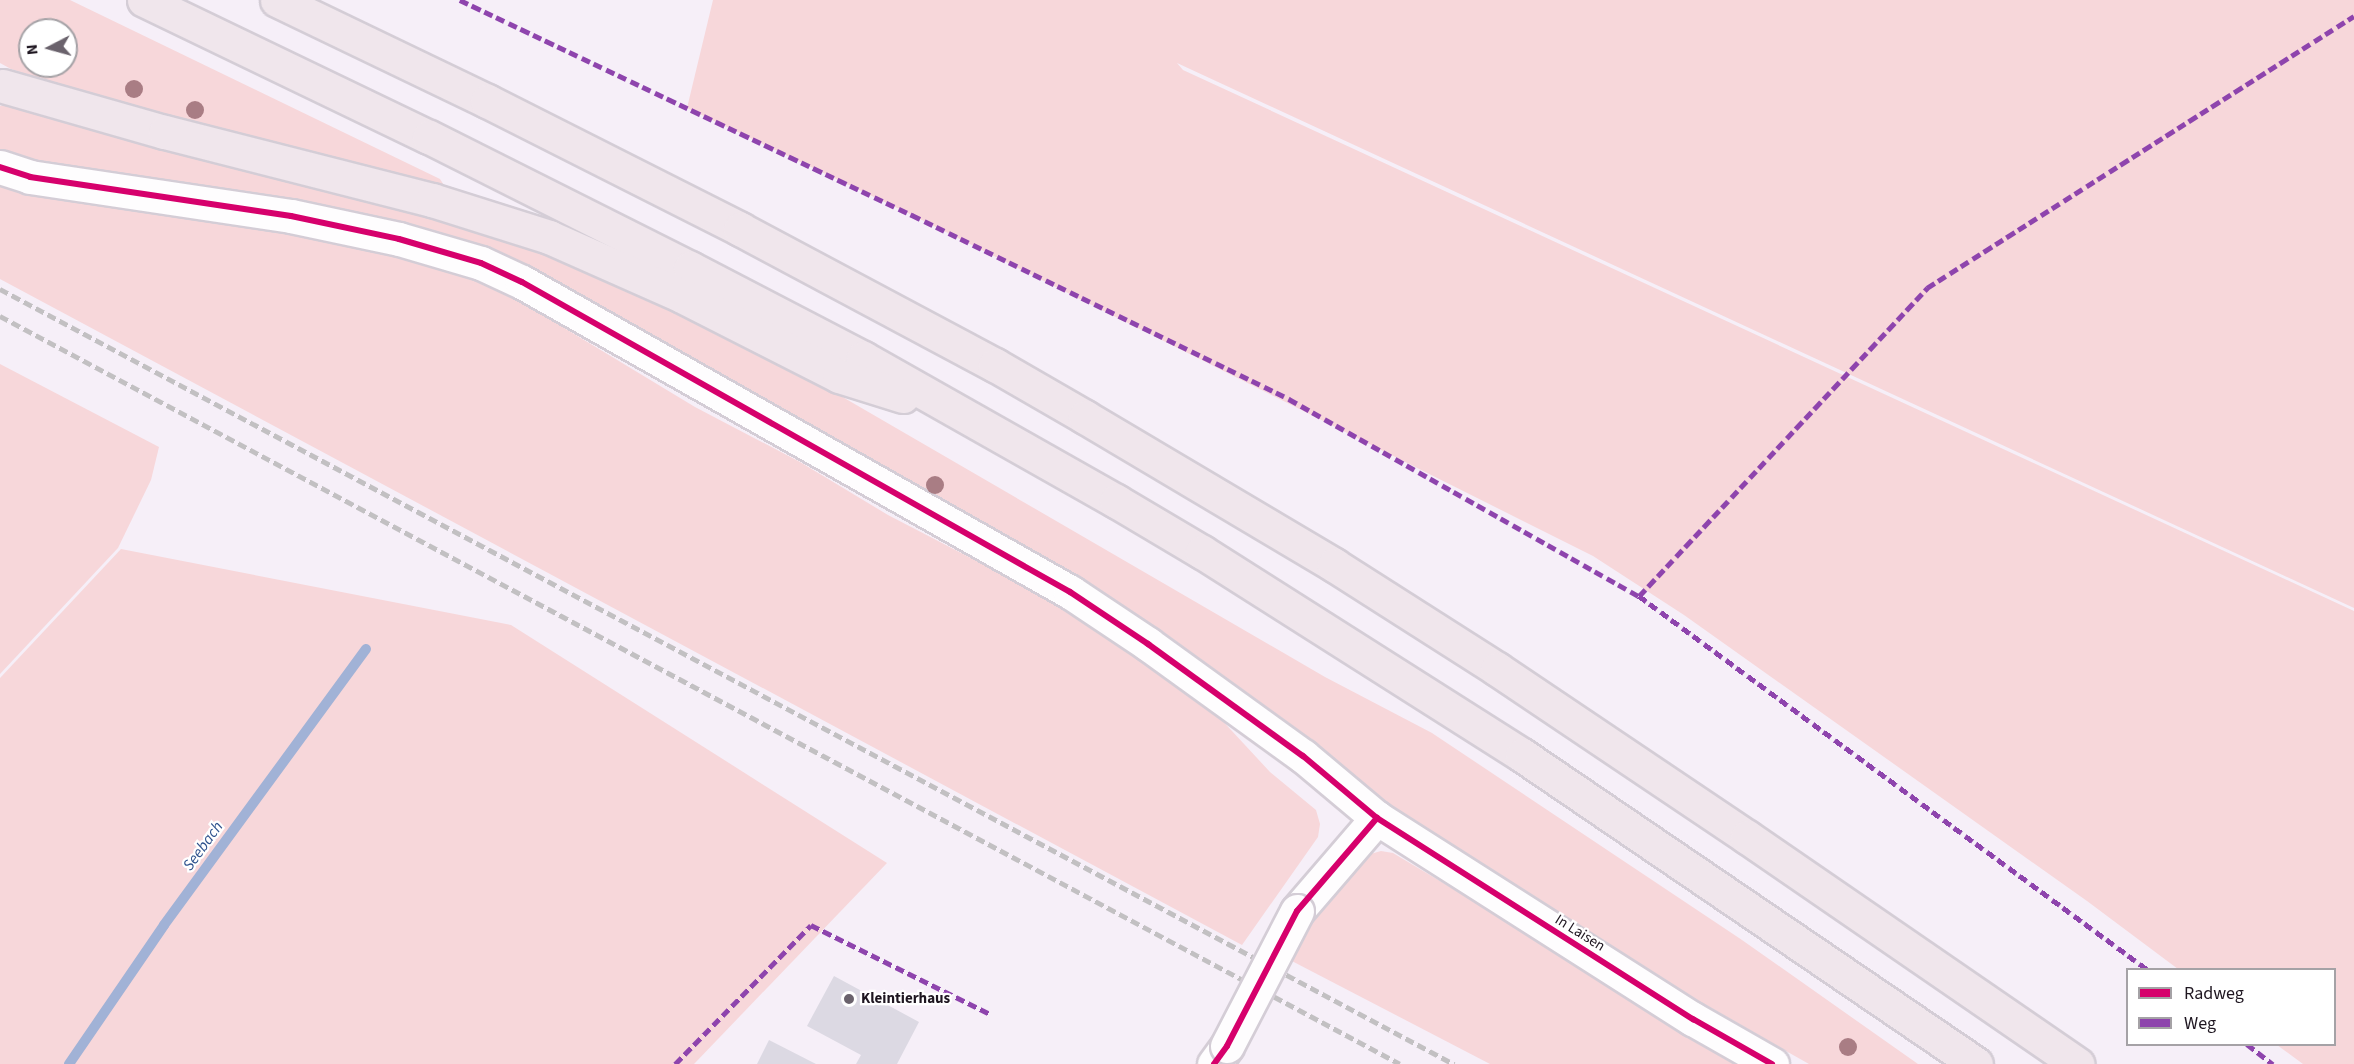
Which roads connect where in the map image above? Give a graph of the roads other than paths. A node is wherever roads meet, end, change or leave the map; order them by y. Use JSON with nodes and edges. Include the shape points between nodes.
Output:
{"nodes":[{"id":1,"x":144,"y":0,"type":"edge"},
{"id":2,"x":277,"y":0,"type":"edge"},
{"id":3,"x":1,"y":86,"type":"edge"},
{"id":4,"x":0,"y":167,"type":"edge"},
{"id":5,"x":965,"y":415,"type":"junction"},
{"id":6,"x":1377,"y":818,"type":"junction"},
{"id":7,"x":1221,"y":1055,"type":"edge"},
{"id":8,"x":1772,"y":1064,"type":"edge"},
{"id":9,"x":1977,"y":1064,"type":"edge"},
{"id":10,"x":2077,"y":1064,"type":"edge"}],
"edges":[{"from":1,"to":5,"type":"highway","via":[[604,224],[777,312]]},
{"from":2,"to":10,"type":"highway","via":[[488,101],[750,234],[1096,423],[1334,565],[1497,669]]},
{"from":3,"to":5,"type":"highway","via":[[432,200],[540,234],[682,296],[839,376]]},
{"from":4,"to":6,"type":"street","name":"In Laisen","via":[[30,177],[291,216],[399,239],[450,252],[512,277],[1070,592],[1304,756]]},
{"from":5,"to":9,"type":"highway","via":[[1193,546],[1363,652],[1670,854]]},
{"from":6,"to":7,"type":"street","bridge":true,"via":[[1297,911]]},
{"from":6,"to":8,"type":"street","name":"In Laisen","via":[[1693,1019]]}]}
